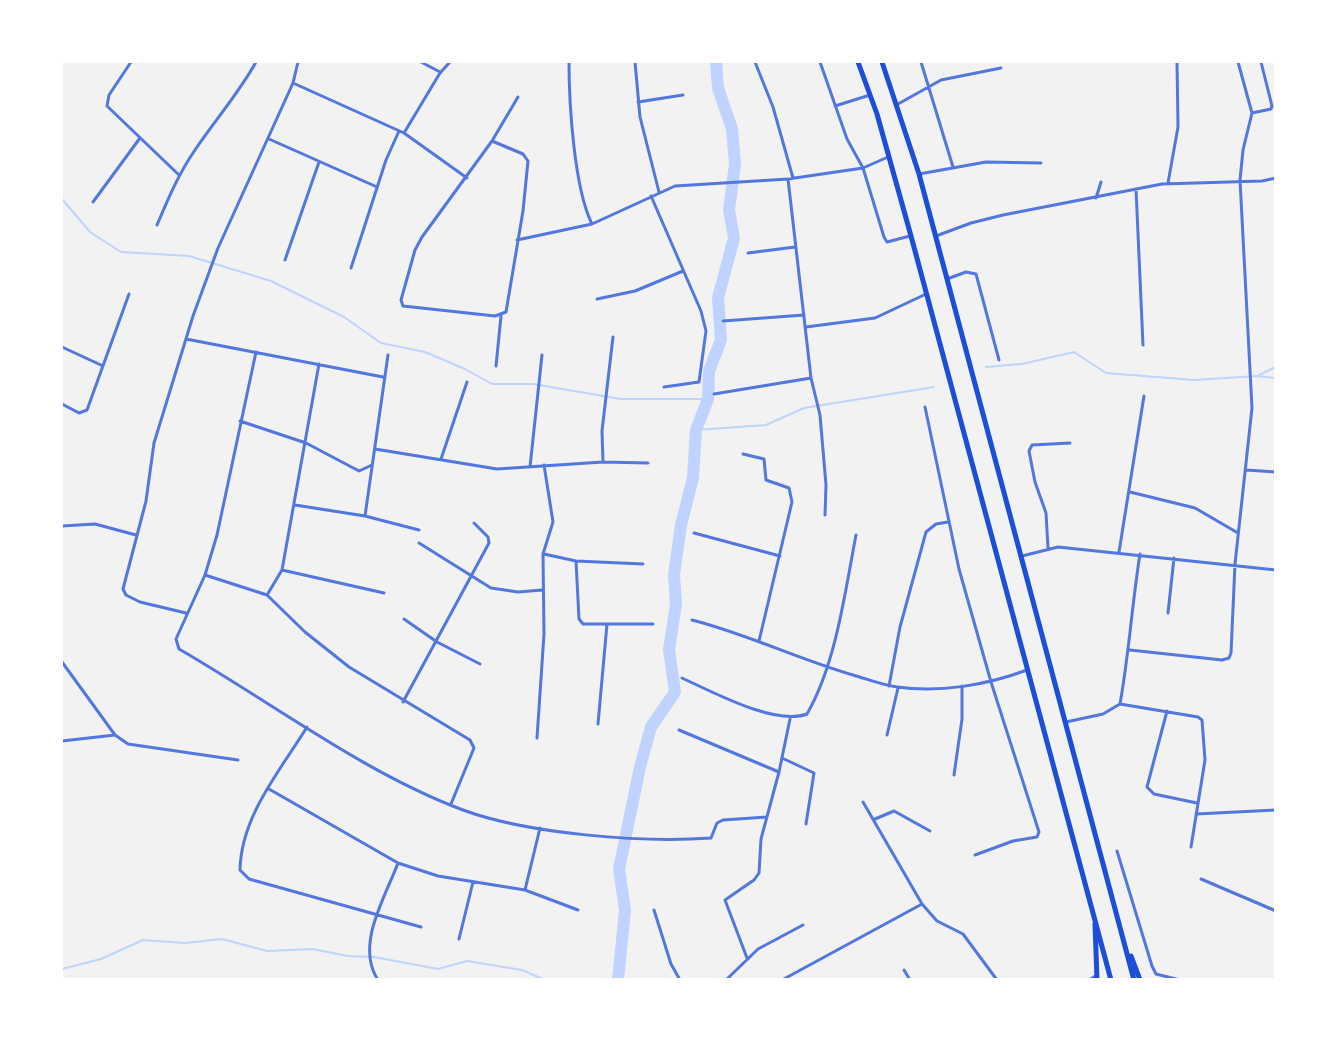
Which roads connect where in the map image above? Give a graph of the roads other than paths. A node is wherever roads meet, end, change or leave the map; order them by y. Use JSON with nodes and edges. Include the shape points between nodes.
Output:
{"nodes":[{"id":1,"x":131,"y":62,"type":"edge"},
{"id":2,"x":256,"y":62,"type":"edge"},
{"id":3,"x":298,"y":62,"type":"edge"},
{"id":4,"x":421,"y":62,"type":"edge"},
{"id":5,"x":450,"y":62,"type":"edge"},
{"id":6,"x":569,"y":62,"type":"edge"},
{"id":7,"x":634,"y":62,"type":"edge"},
{"id":8,"x":755,"y":62,"type":"edge"},
{"id":9,"x":820,"y":62,"type":"edge"},
{"id":10,"x":858,"y":62,"type":"edge"},
{"id":11,"x":882,"y":62,"type":"edge"},
{"id":12,"x":921,"y":62,"type":"edge"},
{"id":13,"x":1177,"y":62,"type":"edge"},
{"id":14,"x":1238,"y":62,"type":"edge"},
{"id":15,"x":1260,"y":62,"type":"edge"},
{"id":16,"x":1000,"y":68,"type":"dead end"},
{"id":17,"x":440,"y":73,"type":"junction"},
{"id":18,"x":293,"y":83,"type":"junction"},
{"id":19,"x":930,"y":86,"type":"junction"},
{"id":20,"x":870,"y":94,"type":"junction"},
{"id":21,"x":683,"y":95,"type":"dead end"},
{"id":22,"x":518,"y":97,"type":"dead end"},
{"id":23,"x":638,"y":102,"type":"junction"},
{"id":24,"x":898,"y":104,"type":"junction"},
{"id":25,"x":835,"y":106,"type":"junction"},
{"id":26,"x":1252,"y":113,"type":"junction"},
{"id":27,"x":399,"y":131,"type":"junction"},
{"id":28,"x":404,"y":133,"type":"junction"},
{"id":29,"x":140,"y":138,"type":"junction"},
{"id":30,"x":268,"y":139,"type":"junction"},
{"id":31,"x":492,"y":141,"type":"junction"},
{"id":32,"x":889,"y":157,"type":"junction"},
{"id":33,"x":319,"y":162,"type":"junction"},
{"id":34,"x":1041,"y":163,"type":"dead end"},
{"id":35,"x":953,"y":167,"type":"junction"},
{"id":36,"x":863,"y":168,"type":"junction"},
{"id":37,"x":919,"y":174,"type":"junction"},
{"id":38,"x":179,"y":175,"type":"junction"},
{"id":39,"x":467,"y":178,"type":"junction"},
{"id":40,"x":793,"y":178,"type":"junction"},
{"id":41,"x":1275,"y":178,"type":"edge"},
{"id":42,"x":788,"y":179,"type":"junction"},
{"id":43,"x":1240,"y":180,"type":"junction"},
{"id":44,"x":1101,"y":182,"type":"dead end"},
{"id":45,"x":1168,"y":183,"type":"junction"},
{"id":46,"x":378,"y":187,"type":"junction"},
{"id":47,"x":1136,"y":189,"type":"junction"},
{"id":48,"x":659,"y":192,"type":"junction"},
{"id":49,"x":651,"y":196,"type":"junction"},
{"id":50,"x":1096,"y":198,"type":"junction"},
{"id":51,"x":93,"y":202,"type":"dead end"},
{"id":52,"x":592,"y":224,"type":"junction"},
{"id":53,"x":157,"y":225,"type":"dead end"},
{"id":54,"x":911,"y":236,"type":"junction"},
{"id":55,"x":936,"y":236,"type":"junction"},
{"id":56,"x":517,"y":240,"type":"junction"},
{"id":57,"x":795,"y":247,"type":"junction"},
{"id":58,"x":748,"y":253,"type":"dead end"},
{"id":59,"x":285,"y":260,"type":"dead end"},
{"id":60,"x":351,"y":268,"type":"dead end"},
{"id":61,"x":683,"y":271,"type":"junction"},
{"id":62,"x":947,"y":279,"type":"junction"},
{"id":63,"x":129,"y":294,"type":"dead end"},
{"id":64,"x":926,"y":294,"type":"junction"},
{"id":65,"x":597,"y":299,"type":"dead end"},
{"id":66,"x":804,"y":315,"type":"junction"},
{"id":67,"x":501,"y":316,"type":"junction"},
{"id":68,"x":723,"y":321,"type":"dead end"},
{"id":69,"x":806,"y":327,"type":"junction"},
{"id":70,"x":613,"y":337,"type":"dead end"},
{"id":71,"x":186,"y":339,"type":"junction"},
{"id":72,"x":1143,"y":345,"type":"dead end"},
{"id":73,"x":62,"y":347,"type":"edge"},
{"id":74,"x":256,"y":352,"type":"junction"},
{"id":75,"x":388,"y":355,"type":"dead end"},
{"id":76,"x":542,"y":355,"type":"dead end"},
{"id":77,"x":999,"y":360,"type":"dead end"},
{"id":78,"x":319,"y":364,"type":"junction"},
{"id":79,"x":103,"y":366,"type":"junction"},
{"id":80,"x":496,"y":366,"type":"dead end"},
{"id":81,"x":383,"y":377,"type":"junction"},
{"id":82,"x":811,"y":378,"type":"junction"},
{"id":83,"x":467,"y":382,"type":"dead end"},
{"id":84,"x":664,"y":387,"type":"dead end"},
{"id":85,"x":714,"y":394,"type":"dead end"},
{"id":86,"x":1144,"y":396,"type":"dead end"},
{"id":87,"x":62,"y":404,"type":"edge"},
{"id":88,"x":925,"y":407,"type":"dead end"},
{"id":89,"x":240,"y":421,"type":"junction"},
{"id":90,"x":306,"y":443,"type":"junction"},
{"id":91,"x":1070,"y":443,"type":"dead end"},
{"id":92,"x":375,"y":449,"type":"junction"},
{"id":93,"x":743,"y":454,"type":"dead end"},
{"id":94,"x":441,"y":459,"type":"junction"},
{"id":95,"x":603,"y":462,"type":"junction"},
{"id":96,"x":648,"y":464,"type":"dead end"},
{"id":97,"x":372,"y":465,"type":"junction"},
{"id":98,"x":544,"y":465,"type":"junction"},
{"id":99,"x":530,"y":467,"type":"junction"},
{"id":100,"x":1246,"y":470,"type":"junction"},
{"id":101,"x":1275,"y":472,"type":"edge"},
{"id":102,"x":1130,"y":492,"type":"junction"},
{"id":103,"x":295,"y":506,"type":"junction"},
{"id":104,"x":825,"y":515,"type":"dead end"},
{"id":105,"x":365,"y":516,"type":"junction"},
{"id":106,"x":948,"y":522,"type":"junction"},
{"id":107,"x":474,"y":523,"type":"dead end"},
{"id":108,"x":62,"y":526,"type":"edge"},
{"id":109,"x":419,"y":530,"type":"dead end"},
{"id":110,"x":694,"y":533,"type":"dead end"},
{"id":111,"x":1238,"y":533,"type":"junction"},
{"id":112,"x":136,"y":535,"type":"junction"},
{"id":113,"x":856,"y":535,"type":"dead end"},
{"id":114,"x":419,"y":543,"type":"dead end"},
{"id":115,"x":1048,"y":549,"type":"junction"},
{"id":116,"x":1119,"y":552,"type":"junction"},
{"id":117,"x":543,"y":554,"type":"junction"},
{"id":118,"x":1140,"y":554,"type":"junction"},
{"id":119,"x":780,"y":556,"type":"junction"},
{"id":120,"x":1021,"y":556,"type":"junction"},
{"id":121,"x":1174,"y":558,"type":"junction"},
{"id":122,"x":576,"y":561,"type":"junction"},
{"id":123,"x":643,"y":564,"type":"dead end"},
{"id":124,"x":1235,"y":564,"type":"junction"},
{"id":125,"x":282,"y":570,"type":"junction"},
{"id":126,"x":1275,"y":570,"type":"edge"},
{"id":127,"x":205,"y":574,"type":"junction"},
{"id":128,"x":471,"y":575,"type":"junction"},
{"id":129,"x":542,"y":590,"type":"junction"},
{"id":130,"x":384,"y":593,"type":"dead end"},
{"id":131,"x":267,"y":596,"type":"junction"},
{"id":132,"x":186,"y":613,"type":"junction"},
{"id":133,"x":1168,"y":614,"type":"dead end"},
{"id":134,"x":404,"y":619,"type":"dead end"},
{"id":135,"x":692,"y":620,"type":"dead end"},
{"id":136,"x":607,"y":624,"type":"junction"},
{"id":137,"x":653,"y":624,"type":"dead end"},
{"id":138,"x":759,"y":640,"type":"junction"},
{"id":139,"x":437,"y":642,"type":"junction"},
{"id":140,"x":1130,"y":650,"type":"junction"},
{"id":141,"x":62,"y":662,"type":"edge"},
{"id":142,"x":480,"y":664,"type":"dead end"},
{"id":143,"x":826,"y":667,"type":"junction"},
{"id":144,"x":1027,"y":670,"type":"junction"},
{"id":145,"x":682,"y":678,"type":"dead end"},
{"id":146,"x":991,"y":682,"type":"junction"},
{"id":147,"x":889,"y":686,"type":"junction"},
{"id":148,"x":962,"y":686,"type":"junction"},
{"id":149,"x":898,"y":688,"type":"junction"},
{"id":150,"x":403,"y":702,"type":"junction"},
{"id":151,"x":1120,"y":704,"type":"junction"},
{"id":152,"x":1167,"y":711,"type":"junction"},
{"id":153,"x":790,"y":718,"type":"junction"},
{"id":154,"x":1066,"y":722,"type":"junction"},
{"id":155,"x":598,"y":724,"type":"dead end"},
{"id":156,"x":307,"y":727,"type":"junction"},
{"id":157,"x":679,"y":730,"type":"dead end"},
{"id":158,"x":115,"y":735,"type":"junction"},
{"id":159,"x":887,"y":735,"type":"dead end"},
{"id":160,"x":537,"y":738,"type":"dead end"},
{"id":161,"x":62,"y":741,"type":"edge"},
{"id":162,"x":782,"y":758,"type":"junction"},
{"id":163,"x":238,"y":760,"type":"dead end"},
{"id":164,"x":779,"y":772,"type":"junction"},
{"id":165,"x":954,"y":776,"type":"dead end"},
{"id":166,"x":269,"y":789,"type":"junction"},
{"id":167,"x":863,"y":802,"type":"dead end"},
{"id":168,"x":1197,"y":803,"type":"junction"},
{"id":169,"x":452,"y":804,"type":"junction"},
{"id":170,"x":1275,"y":810,"type":"edge"},
{"id":171,"x":1196,"y":814,"type":"junction"},
{"id":172,"x":767,"y":817,"type":"junction"},
{"id":173,"x":875,"y":819,"type":"junction"},
{"id":174,"x":806,"y":824,"type":"dead end"},
{"id":175,"x":540,"y":828,"type":"junction"},
{"id":176,"x":930,"y":831,"type":"dead end"},
{"id":177,"x":1191,"y":847,"type":"dead end"},
{"id":178,"x":1117,"y":851,"type":"dead end"},
{"id":179,"x":975,"y":855,"type":"dead end"},
{"id":180,"x":398,"y":862,"type":"junction"},
{"id":181,"x":1201,"y":879,"type":"dead end"},
{"id":182,"x":473,"y":882,"type":"junction"},
{"id":183,"x":525,"y":890,"type":"junction"},
{"id":184,"x":922,"y":904,"type":"junction"},
{"id":185,"x":578,"y":910,"type":"dead end"},
{"id":186,"x":654,"y":910,"type":"dead end"},
{"id":187,"x":1275,"y":911,"type":"edge"},
{"id":188,"x":378,"y":916,"type":"junction"},
{"id":189,"x":1095,"y":921,"type":"junction"},
{"id":190,"x":1120,"y":922,"type":"junction"},
{"id":191,"x":803,"y":925,"type":"dead end"},
{"id":192,"x":421,"y":927,"type":"dead end"},
{"id":193,"x":459,"y":939,"type":"dead end"},
{"id":194,"x":747,"y":958,"type":"junction"},
{"id":195,"x":904,"y":970,"type":"dead end"},
{"id":196,"x":1097,"y":977,"type":"edge"},
{"id":197,"x":378,"y":980,"type":"edge"},
{"id":198,"x":680,"y":980,"type":"edge"},
{"id":199,"x":726,"y":980,"type":"edge"},
{"id":200,"x":782,"y":980,"type":"edge"},
{"id":201,"x":910,"y":980,"type":"edge"},
{"id":202,"x":997,"y":980,"type":"edge"},
{"id":203,"x":1089,"y":980,"type":"edge"},
{"id":204,"x":1111,"y":980,"type":"edge"},
{"id":205,"x":1134,"y":980,"type":"edge"},
{"id":206,"x":1140,"y":980,"type":"edge"},
{"id":207,"x":1180,"y":980,"type":"edge"}],
"edges":[{"from":1,"to":29,"type":"street","via":[[109,95],[107,106]]},
{"from":2,"to":38,"type":"street"},
{"from":3,"to":18,"type":"street"},
{"from":4,"to":17,"type":"street"},
{"from":5,"to":17,"type":"street"},
{"from":6,"to":52,"type":"street","via":[[583,203]]},
{"from":7,"to":23,"type":"street"},
{"from":8,"to":40,"type":"street","via":[[773,107]]},
{"from":9,"to":25,"type":"street"},
{"from":10,"to":20,"type":"highway"},
{"from":11,"to":24,"type":"highway"},
{"from":12,"to":19,"type":"street"},
{"from":13,"to":45,"type":"street","via":[[1178,127]]},
{"from":14,"to":26,"type":"street"},
{"from":15,"to":26,"type":"street","via":[[1272,106]]},
{"from":16,"to":19,"type":"street"},
{"from":17,"to":28,"type":"street"},
{"from":18,"to":27,"type":"street"},
{"from":18,"to":30,"type":"street"},
{"from":19,"to":24,"type":"street"},
{"from":19,"to":35,"type":"street"},
{"from":20,"to":25,"type":"street"},
{"from":20,"to":32,"type":"highway"},
{"from":21,"to":23,"type":"street"},
{"from":22,"to":31,"type":"street"},
{"from":23,"to":48,"type":"street"},
{"from":24,"to":37,"type":"highway"},
{"from":25,"to":36,"type":"street"},
{"from":26,"to":43,"type":"street","via":[[1242,150]]},
{"from":27,"to":28,"type":"street"},
{"from":27,"to":46,"type":"street"},
{"from":28,"to":39,"type":"street"},
{"from":29,"to":38,"type":"street"},
{"from":29,"to":51,"type":"street"},
{"from":30,"to":33,"type":"street"},
{"from":30,"to":71,"type":"street","via":[[218,248]]},
{"from":31,"to":39,"type":"street"},
{"from":31,"to":56,"type":"street","via":[[523,154],[528,161]]},
{"from":32,"to":36,"type":"street"},
{"from":32,"to":54,"type":"highway"},
{"from":33,"to":46,"type":"street"},
{"from":33,"to":59,"type":"street"},
{"from":34,"to":35,"type":"street","via":[[986,162]]},
{"from":35,"to":37,"type":"street"},
{"from":36,"to":40,"type":"street"},
{"from":36,"to":54,"type":"street","via":[[887,242]]},
{"from":37,"to":55,"type":"highway"},
{"from":38,"to":53,"type":"street"},
{"from":39,"to":67,"type":"street","via":[[422,237],[401,302],[403,306]]},
{"from":40,"to":42,"type":"street"},
{"from":41,"to":43,"type":"street"},
{"from":42,"to":48,"type":"street","via":[[675,186]]},
{"from":42,"to":57,"type":"street"},
{"from":43,"to":45,"type":"street"},
{"from":43,"to":100,"type":"street","via":[[1252,379]]},
{"from":44,"to":50,"type":"street"},
{"from":45,"to":47,"type":"street"},
{"from":46,"to":60,"type":"street"},
{"from":47,"to":50,"type":"street"},
{"from":47,"to":72,"type":"street"},
{"from":48,"to":49,"type":"street"},
{"from":49,"to":52,"type":"street"},
{"from":49,"to":61,"type":"street"},
{"from":50,"to":55,"type":"street","via":[[992,218]]},
{"from":52,"to":56,"type":"street"},
{"from":54,"to":64,"type":"highway"},
{"from":55,"to":62,"type":"highway"},
{"from":56,"to":67,"type":"street","via":[[506,312]]},
{"from":57,"to":58,"type":"street"},
{"from":57,"to":66,"type":"street"},
{"from":61,"to":65,"type":"street","via":[[635,291]]},
{"from":61,"to":84,"type":"street","via":[[705,322],[701,378],[694,384]]},
{"from":62,"to":77,"type":"street","via":[[966,272],[976,273]]},
{"from":62,"to":120,"type":"highway"},
{"from":63,"to":79,"type":"street"},
{"from":64,"to":69,"type":"street","via":[[875,318]]},
{"from":64,"to":144,"type":"highway"},
{"from":66,"to":68,"type":"street"},
{"from":66,"to":69,"type":"street"},
{"from":67,"to":80,"type":"street"},
{"from":69,"to":82,"type":"street"},
{"from":70,"to":95,"type":"street","via":[[602,431]]},
{"from":71,"to":74,"type":"street"},
{"from":71,"to":112,"type":"street","via":[[154,443],[146,501]]},
{"from":73,"to":79,"type":"street"},
{"from":74,"to":78,"type":"street"},
{"from":74,"to":89,"type":"street"},
{"from":75,"to":81,"type":"street"},
{"from":76,"to":99,"type":"street"},
{"from":78,"to":81,"type":"street"},
{"from":78,"to":90,"type":"street"},
{"from":79,"to":87,"type":"street","via":[[87,410],[80,413]]},
{"from":81,"to":92,"type":"street"},
{"from":82,"to":85,"type":"street"},
{"from":82,"to":104,"type":"street","via":[[820,415]]},
{"from":83,"to":94,"type":"street"},
{"from":86,"to":102,"type":"street"},
{"from":88,"to":106,"type":"street"},
{"from":89,"to":90,"type":"street"},
{"from":89,"to":127,"type":"street","via":[[225,508]]},
{"from":90,"to":97,"type":"street","via":[[359,471]]},
{"from":90,"to":103,"type":"street"},
{"from":91,"to":115,"type":"street","via":[[1032,445],[1029,452],[1046,513]]},
{"from":92,"to":94,"type":"street"},
{"from":92,"to":97,"type":"street"},
{"from":93,"to":119,"type":"street","via":[[764,459],[766,480],[786,486],[791,493],[788,530]]},
{"from":94,"to":99,"type":"street","via":[[481,468]]},
{"from":95,"to":96,"type":"street"},
{"from":95,"to":98,"type":"street"},
{"from":97,"to":105,"type":"street"},
{"from":98,"to":99,"type":"street"},
{"from":98,"to":117,"type":"street","via":[[553,522]]},
{"from":100,"to":101,"type":"street"},
{"from":100,"to":111,"type":"street"},
{"from":102,"to":111,"type":"street","via":[[1195,508]]},
{"from":102,"to":116,"type":"street"},
{"from":103,"to":105,"type":"street"},
{"from":103,"to":125,"type":"street"},
{"from":105,"to":109,"type":"street"},
{"from":106,"to":146,"type":"street"},
{"from":106,"to":147,"type":"street","via":[[936,524],[926,532],[897,639]]},
{"from":107,"to":128,"type":"street","via":[[489,543]]},
{"from":108,"to":112,"type":"street","via":[[95,524]]},
{"from":110,"to":119,"type":"street"},
{"from":111,"to":124,"type":"street"},
{"from":112,"to":132,"type":"street","via":[[123,589],[126,594],[140,602]]},
{"from":113,"to":143,"type":"street"},
{"from":114,"to":128,"type":"street"},
{"from":115,"to":116,"type":"street"},
{"from":115,"to":120,"type":"street"},
{"from":116,"to":118,"type":"street"},
{"from":117,"to":122,"type":"street"},
{"from":117,"to":129,"type":"street"},
{"from":118,"to":121,"type":"street"},
{"from":118,"to":140,"type":"street"},
{"from":119,"to":138,"type":"street"},
{"from":120,"to":154,"type":"highway"},
{"from":121,"to":124,"type":"street"},
{"from":121,"to":133,"type":"street"},
{"from":122,"to":123,"type":"street"},
{"from":122,"to":136,"type":"street","via":[[579,619],[589,625]]},
{"from":124,"to":126,"type":"street"},
{"from":124,"to":140,"type":"street","via":[[1229,658]]},
{"from":125,"to":130,"type":"street"},
{"from":125,"to":131,"type":"street"},
{"from":127,"to":131,"type":"street"},
{"from":127,"to":132,"type":"street"},
{"from":128,"to":129,"type":"street","via":[[491,588],[505,591]]},
{"from":128,"to":139,"type":"street"},
{"from":129,"to":160,"type":"street","via":[[544,634]]},
{"from":131,"to":150,"type":"street","via":[[348,667]]},
{"from":132,"to":156,"type":"street","via":[[176,639],[179,649]]},
{"from":134,"to":139,"type":"street"},
{"from":135,"to":138,"type":"street"},
{"from":136,"to":137,"type":"street"},
{"from":136,"to":155,"type":"street"},
{"from":138,"to":143,"type":"street"},
{"from":139,"to":142,"type":"street"},
{"from":139,"to":150,"type":"street"},
{"from":140,"to":151,"type":"street"},
{"from":141,"to":158,"type":"street"},
{"from":143,"to":147,"type":"street"},
{"from":143,"to":153,"type":"street","via":[[807,714]]},
{"from":144,"to":146,"type":"street"},
{"from":144,"to":189,"type":"highway"},
{"from":145,"to":153,"type":"street","via":[[759,710]]},
{"from":146,"to":148,"type":"street"},
{"from":146,"to":179,"type":"street","via":[[1040,832],[1037,837]]},
{"from":147,"to":149,"type":"street"},
{"from":148,"to":149,"type":"street"},
{"from":148,"to":165,"type":"street"},
{"from":149,"to":159,"type":"street"},
{"from":150,"to":169,"type":"street","via":[[473,742]]},
{"from":151,"to":152,"type":"street"},
{"from":151,"to":154,"type":"street","via":[[1103,714]]},
{"from":152,"to":168,"type":"street","via":[[1198,717],[1204,725],[1205,753]]},
{"from":152,"to":168,"type":"street","via":[[1147,787],[1154,794]]},
{"from":153,"to":162,"type":"street"},
{"from":154,"to":190,"type":"highway"},
{"from":156,"to":166,"type":"street"},
{"from":156,"to":169,"type":"street"},
{"from":157,"to":164,"type":"street"},
{"from":158,"to":161,"type":"street"},
{"from":158,"to":163,"type":"street","via":[[128,744]]},
{"from":162,"to":164,"type":"street"},
{"from":162,"to":174,"type":"street","via":[[814,772]]},
{"from":164,"to":172,"type":"street"},
{"from":166,"to":180,"type":"street"},
{"from":166,"to":188,"type":"street","via":[[249,823],[240,870],[244,876]]},
{"from":167,"to":173,"type":"street"},
{"from":168,"to":171,"type":"street"},
{"from":169,"to":175,"type":"street","via":[[473,813]]},
{"from":170,"to":171,"type":"street"},
{"from":171,"to":177,"type":"street"},
{"from":172,"to":175,"type":"street","via":[[723,820],[717,823],[711,838],[615,837]]},
{"from":172,"to":194,"type":"street","via":[[758,877],[725,900]]},
{"from":173,"to":176,"type":"street","via":[[894,811]]},
{"from":173,"to":184,"type":"street"},
{"from":175,"to":183,"type":"street"},
{"from":178,"to":207,"type":"street","via":[[1152,966],[1156,974]]},
{"from":180,"to":182,"type":"street","via":[[438,876]]},
{"from":180,"to":188,"type":"street"},
{"from":181,"to":187,"type":"street"},
{"from":182,"to":183,"type":"street"},
{"from":182,"to":193,"type":"street"},
{"from":183,"to":185,"type":"street"},
{"from":184,"to":200,"type":"street"},
{"from":184,"to":202,"type":"street","via":[[937,921],[963,934]]},
{"from":186,"to":198,"type":"street"},
{"from":188,"to":192,"type":"street"},
{"from":188,"to":197,"type":"street","via":[[371,932],[368,957]]},
{"from":189,"to":196,"type":"highway"},
{"from":189,"to":204,"type":"highway"},
{"from":190,"to":205,"type":"highway"},
{"from":190,"to":206,"type":"highway"},
{"from":191,"to":194,"type":"street"},
{"from":194,"to":199,"type":"street"},
{"from":195,"to":201,"type":"street"},
{"from":196,"to":203,"type":"street"}]}
